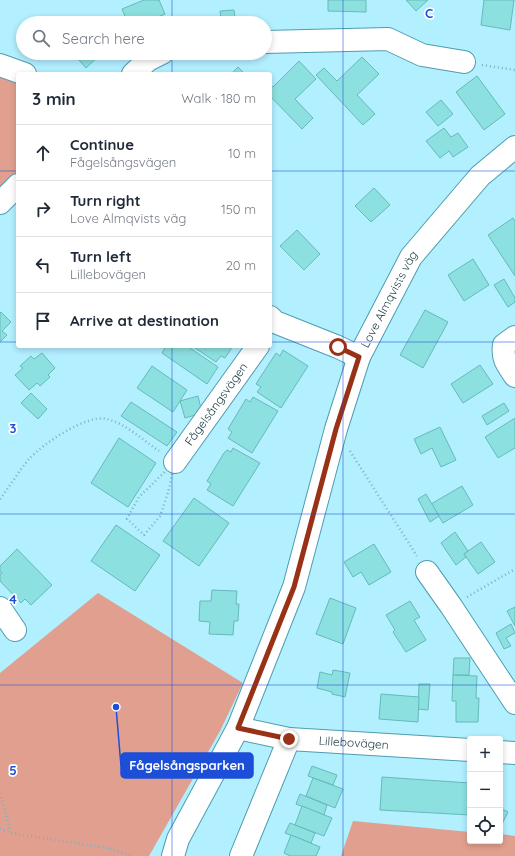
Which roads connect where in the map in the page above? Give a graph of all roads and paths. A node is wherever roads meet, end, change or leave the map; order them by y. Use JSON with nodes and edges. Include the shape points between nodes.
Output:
{"nodes":[{"id":1,"x":272,"y":42,"type":"edge"},
{"id":2,"x":148,"y":60,"type":"edge"},
{"id":3,"x":464,"y":62,"type":"joint"},
{"id":4,"x":0,"y":65,"type":"edge"},
{"id":5,"x":515,"y":70,"type":"edge"},
{"id":6,"x":19,"y":72,"type":"edge"},
{"id":7,"x":135,"y":72,"type":"edge"},
{"id":8,"x":515,"y":147,"type":"edge"},
{"id":9,"x":16,"y":187,"type":"edge"},
{"id":10,"x":0,"y":203,"type":"edge"},
{"id":11,"x":272,"y":323,"type":"edge"},
{"id":12,"x":515,"y":337,"type":"edge"},
{"id":13,"x":257,"y":348,"type":"edge"},
{"id":14,"x":359,"y":357,"type":"junction"},
{"id":15,"x":515,"y":376,"type":"edge"},
{"id":16,"x":336,"y":429,"type":"junction"},
{"id":17,"x":175,"y":462,"type":"junction"},
{"id":18,"x":0,"y":499,"type":"edge"},
{"id":19,"x":515,"y":569,"type":"edge"},
{"id":20,"x":427,"y":572,"type":"joint"},
{"id":21,"x":451,"y":606,"type":"junction"},
{"id":22,"x":0,"y":608,"type":"edge"},
{"id":23,"x":15,"y":630,"type":"dead end"},
{"id":24,"x":515,"y":703,"type":"edge"},
{"id":25,"x":238,"y":728,"type":"junction"},
{"id":26,"x":289,"y":739,"type":"junction"},
{"id":27,"x":467,"y":750,"type":"edge"},
{"id":28,"x":503,"y":752,"type":"edge"},
{"id":29,"x":515,"y":753,"type":"edge"},
{"id":30,"x":0,"y":792,"type":"edge"},
{"id":31,"x":0,"y":829,"type":"edge"},
{"id":32,"x":11,"y":833,"type":"junction"},
{"id":33,"x":175,"y":848,"type":"edge"},
{"id":34,"x":133,"y":856,"type":"edge"},
{"id":35,"x":162,"y":856,"type":"edge"},
{"id":36,"x":241,"y":856,"type":"edge"}],
"edges":[{"from":1,"to":3,"type":"street","via":[[388,39],[422,55]]},
{"from":2,"to":7,"type":"street"},
{"from":3,"to":5,"type":"path"},
{"from":4,"to":6,"type":"street"},
{"from":8,"to":14,"type":"street","name":"Love Almqvists väg","via":[[480,176],[410,257]]},
{"from":9,"to":10,"type":"street"},
{"from":11,"to":14,"type":"street"},
{"from":12,"to":15,"type":"street","via":[[504,344],[503,354]]},
{"from":13,"to":17,"type":"street","name":"Fågelsångsvägen"},
{"from":14,"to":16,"type":"street","name":"Love Almqvists väg"},
{"from":16,"to":20,"type":"path"},
{"from":16,"to":25,"type":"street","name":"Love Almqvists väg","via":[[294,587]]},
{"from":17,"to":17,"type":"path","via":[[139,497],[127,519],[144,535],[160,516]]},
{"from":17,"to":18,"type":"path","via":[[118,423],[105,419],[94,420],[76,425],[41,448],[29,459]]},
{"from":19,"to":21,"type":"path"},
{"from":20,"to":21,"type":"street"},
{"from":21,"to":24,"type":"street"},
{"from":22,"to":23,"type":"street"},
{"from":25,"to":26,"type":"street","name":"Lillebovägen"},
{"from":25,"to":33,"type":"street","name":"Love Almqvists väg"},
{"from":26,"to":27,"type":"street","name":"Lillebovägen"},
{"from":26,"to":36,"type":"street"},
{"from":28,"to":29,"type":"street"},
{"from":30,"to":32,"type":"path"},
{"from":31,"to":32,"type":"path"},
{"from":32,"to":34,"type":"path","via":[[108,848]]},
{"from":33,"to":35,"type":"street","name":"Love Almqvists väg"}]}
